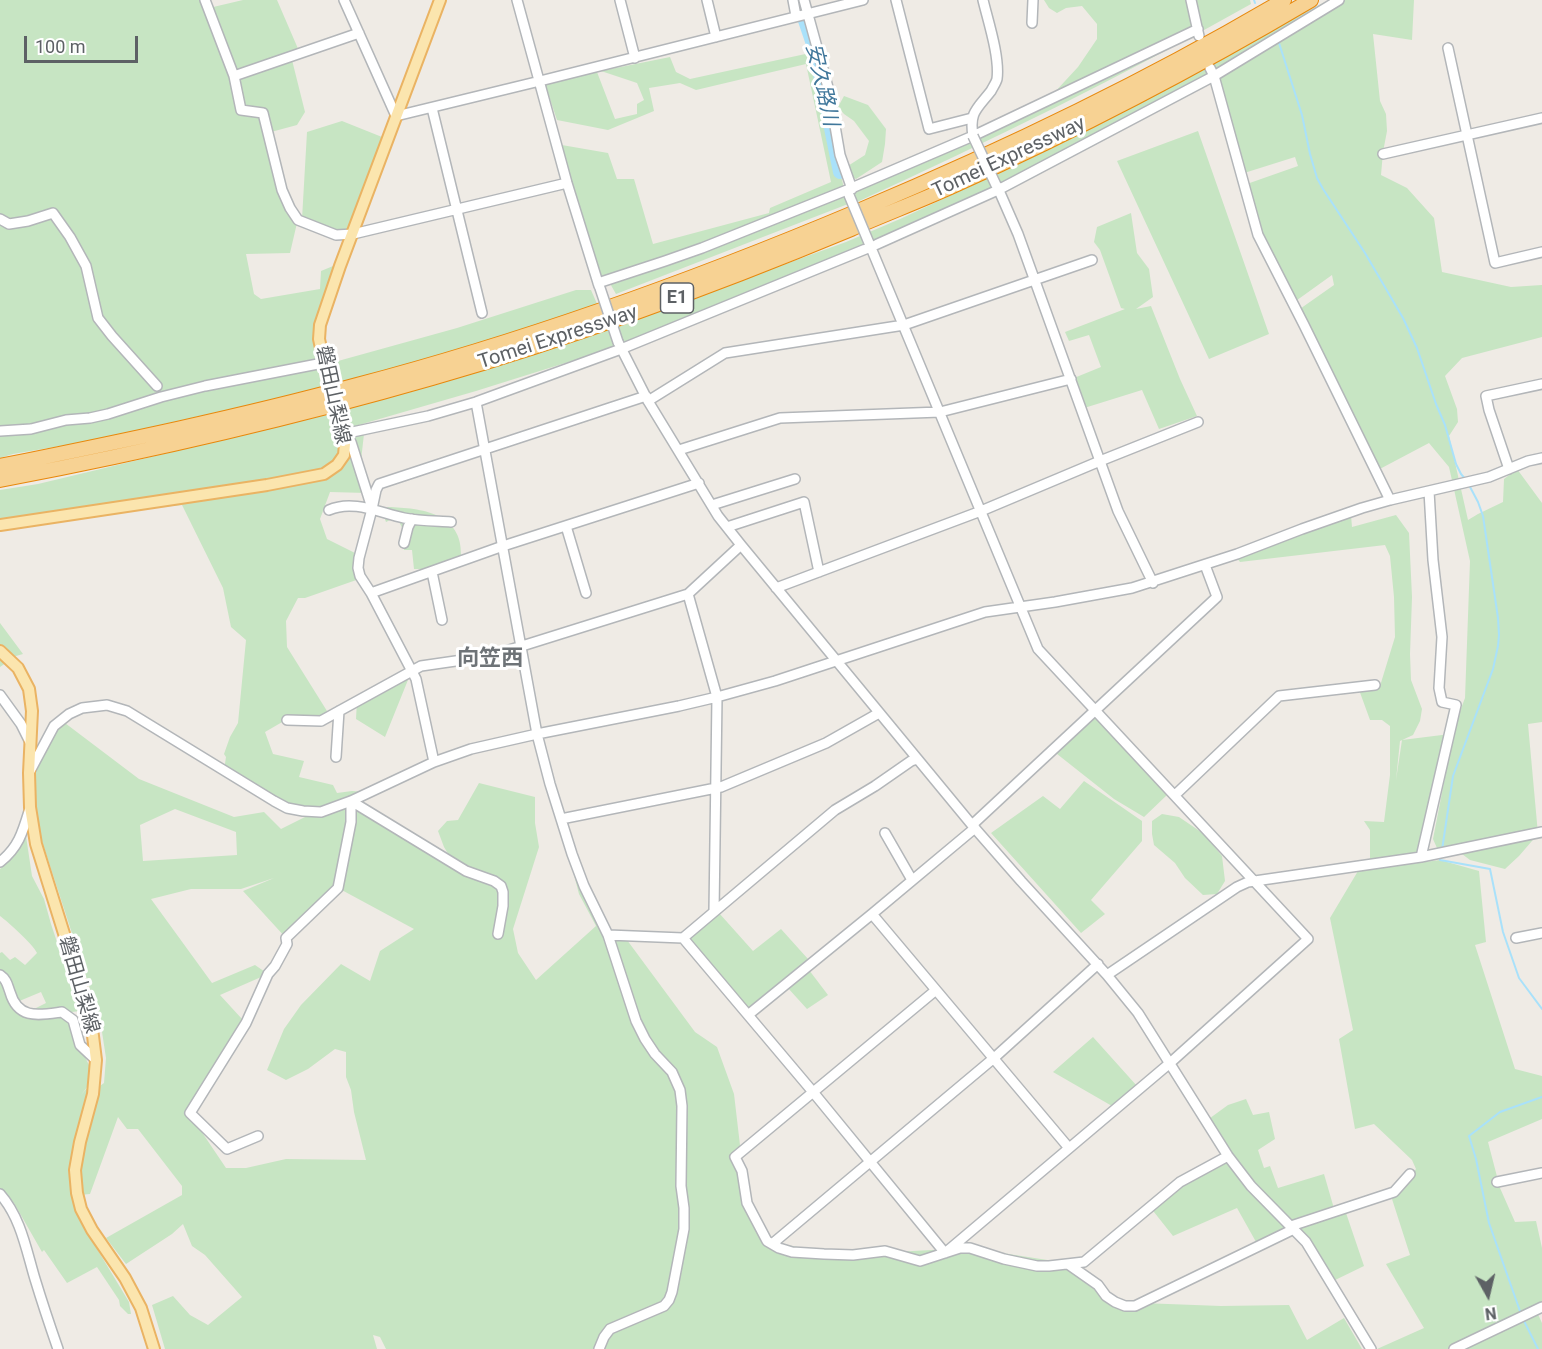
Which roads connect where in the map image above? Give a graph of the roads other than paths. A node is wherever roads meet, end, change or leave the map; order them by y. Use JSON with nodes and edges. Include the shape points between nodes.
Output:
{"nodes":[{"id":1,"x":205,"y":0,"type":"edge"},
{"id":2,"x":344,"y":0,"type":"edge"},
{"id":3,"x":440,"y":0,"type":"edge"},
{"id":4,"x":517,"y":0,"type":"edge"},
{"id":5,"x":620,"y":0,"type":"edge"},
{"id":6,"x":707,"y":0,"type":"edge"},
{"id":7,"x":793,"y":0,"type":"edge"},
{"id":8,"x":804,"y":0,"type":"edge"},
{"id":9,"x":863,"y":0,"type":"edge"},
{"id":10,"x":896,"y":0,"type":"edge"},
{"id":11,"x":983,"y":0,"type":"edge"},
{"id":12,"x":1033,"y":0,"type":"edge"},
{"id":13,"x":1191,"y":0,"type":"edge"},
{"id":14,"x":1284,"y":0,"type":"edge"},
{"id":15,"x":1311,"y":0,"type":"edge"},
{"id":16,"x":1339,"y":0,"type":"edge"},
{"id":17,"x":807,"y":14,"type":"junction"},
{"id":18,"x":796,"y":16,"type":"junction"},
{"id":19,"x":1032,"y":23,"type":"dead end"},
{"id":20,"x":359,"y":33,"type":"junction"},
{"id":21,"x":716,"y":37,"type":"junction"},
{"id":22,"x":1448,"y":48,"type":"dead end"},
{"id":23,"x":634,"y":58,"type":"junction"},
{"id":24,"x":1212,"y":72,"type":"junction"},
{"id":25,"x":234,"y":76,"type":"junction"},
{"id":26,"x":540,"y":81,"type":"junction"},
{"id":27,"x":432,"y":108,"type":"junction"},
{"id":28,"x":396,"y":116,"type":"junction"},
{"id":29,"x":972,"y":118,"type":"junction"},
{"id":30,"x":1542,"y":118,"type":"edge"},
{"id":31,"x":1466,"y":135,"type":"junction"},
{"id":32,"x":973,"y":136,"type":"junction"},
{"id":33,"x":1383,"y":154,"type":"dead end"},
{"id":34,"x":567,"y":183,"type":"junction"},
{"id":35,"x":997,"y":188,"type":"junction"},
{"id":36,"x":849,"y":191,"type":"junction"},
{"id":37,"x":457,"y":210,"type":"junction"},
{"id":38,"x":0,"y":219,"type":"edge"},
{"id":39,"x":353,"y":234,"type":"junction"},
{"id":40,"x":870,"y":245,"type":"junction"},
{"id":41,"x":1542,"y":252,"type":"edge"},
{"id":42,"x":1092,"y":260,"type":"dead end"},
{"id":43,"x":1035,"y":279,"type":"junction"},
{"id":44,"x":599,"y":286,"type":"junction"},
{"id":45,"x":482,"y":313,"type":"dead end"},
{"id":46,"x":904,"y":325,"type":"junction"},
{"id":47,"x":619,"y":345,"type":"junction"},
{"id":48,"x":323,"y":363,"type":"junction"},
{"id":49,"x":1071,"y":379,"type":"junction"},
{"id":50,"x":1542,"y":384,"type":"edge"},
{"id":51,"x":157,"y":386,"type":"dead end"},
{"id":52,"x":647,"y":398,"type":"junction"},
{"id":53,"x":476,"y":402,"type":"junction"},
{"id":54,"x":940,"y":412,"type":"junction"},
{"id":55,"x":1198,"y":422,"type":"dead end"},
{"id":56,"x":0,"y":431,"type":"edge"},
{"id":57,"x":344,"y":437,"type":"junction"},
{"id":58,"x":485,"y":448,"type":"junction"},
{"id":59,"x":679,"y":450,"type":"junction"},
{"id":60,"x":1542,"y":458,"type":"edge"},
{"id":61,"x":1100,"y":461,"type":"junction"},
{"id":62,"x":0,"y":466,"type":"edge"},
{"id":63,"x":1509,"y":469,"type":"junction"},
{"id":64,"x":795,"y":479,"type":"dead end"},
{"id":65,"x":0,"y":480,"type":"edge"},
{"id":66,"x":699,"y":483,"type":"junction"},
{"id":67,"x":1429,"y":491,"type":"junction"},
{"id":68,"x":1390,"y":500,"type":"junction"},
{"id":69,"x":712,"y":505,"type":"junction"},
{"id":70,"x":372,"y":509,"type":"junction"},
{"id":71,"x":329,"y":510,"type":"dead end"},
{"id":72,"x":981,"y":511,"type":"junction"},
{"id":73,"x":412,"y":519,"type":"junction"},
{"id":74,"x":451,"y":522,"type":"dead end"},
{"id":75,"x":0,"y":525,"type":"edge"},
{"id":76,"x":566,"y":526,"type":"junction"},
{"id":77,"x":727,"y":527,"type":"junction"},
{"id":78,"x":404,"y":543,"type":"dead end"},
{"id":79,"x":741,"y":545,"type":"junction"},
{"id":80,"x":503,"y":546,"type":"junction"},
{"id":81,"x":1205,"y":565,"type":"junction"},
{"id":82,"x":432,"y":572,"type":"junction"},
{"id":83,"x":819,"y":572,"type":"junction"},
{"id":84,"x":1153,"y":583,"type":"junction"},
{"id":85,"x":776,"y":588,"type":"junction"},
{"id":86,"x":371,"y":593,"type":"junction"},
{"id":87,"x":586,"y":593,"type":"dead end"},
{"id":88,"x":688,"y":594,"type":"junction"},
{"id":89,"x":1020,"y":606,"type":"junction"},
{"id":90,"x":442,"y":620,"type":"dead end"},
{"id":91,"x":521,"y":646,"type":"junction"},
{"id":92,"x":0,"y":651,"type":"edge"},
{"id":93,"x":836,"y":660,"type":"junction"},
{"id":94,"x":412,"y":670,"type":"junction"},
{"id":95,"x":1376,"y":685,"type":"dead end"},
{"id":96,"x":0,"y":695,"type":"edge"},
{"id":97,"x":717,"y":697,"type":"junction"},
{"id":98,"x":1095,"y":710,"type":"junction"},
{"id":99,"x":339,"y":711,"type":"junction"},
{"id":100,"x":879,"y":713,"type":"junction"},
{"id":101,"x":287,"y":720,"type":"dead end"},
{"id":102,"x":537,"y":734,"type":"junction"},
{"id":103,"x":30,"y":741,"type":"junction"},
{"id":104,"x":336,"y":757,"type":"dead end"},
{"id":105,"x":917,"y":759,"type":"junction"},
{"id":106,"x":434,"y":762,"type":"junction"},
{"id":107,"x":29,"y":773,"type":"junction"},
{"id":108,"x":715,"y":788,"type":"junction"},
{"id":109,"x":1175,"y":795,"type":"junction"},
{"id":110,"x":351,"y":801,"type":"junction"},
{"id":111,"x":30,"y":807,"type":"junction"},
{"id":112,"x":561,"y":819,"type":"junction"},
{"id":113,"x":973,"y":826,"type":"junction"},
{"id":114,"x":1542,"y":832,"type":"edge"},
{"id":115,"x":885,"y":833,"type":"dead end"},
{"id":116,"x":1421,"y":857,"type":"junction"},
{"id":117,"x":0,"y":862,"type":"edge"},
{"id":118,"x":912,"y":880,"type":"junction"},
{"id":119,"x":1255,"y":881,"type":"junction"},
{"id":120,"x":714,"y":912,"type":"junction"},
{"id":121,"x":872,"y":914,"type":"junction"},
{"id":122,"x":1542,"y":933,"type":"edge"},
{"id":123,"x":498,"y":934,"type":"dead end"},
{"id":124,"x":608,"y":935,"type":"junction"},
{"id":125,"x":683,"y":938,"type":"junction"},
{"id":126,"x":1516,"y":938,"type":"dead end"},
{"id":127,"x":1098,"y":964,"type":"junction"},
{"id":128,"x":0,"y":975,"type":"edge"},
{"id":129,"x":1107,"y":975,"type":"junction"},
{"id":130,"x":936,"y":990,"type":"junction"},
{"id":131,"x":748,"y":1015,"type":"junction"},
{"id":132,"x":994,"y":1058,"type":"junction"},
{"id":133,"x":96,"y":1060,"type":"junction"},
{"id":134,"x":1170,"y":1063,"type":"junction"},
{"id":135,"x":813,"y":1092,"type":"junction"},
{"id":136,"x":258,"y":1136,"type":"dead end"},
{"id":137,"x":1069,"y":1148,"type":"junction"},
{"id":138,"x":1228,"y":1156,"type":"junction"},
{"id":139,"x":870,"y":1161,"type":"junction"},
{"id":140,"x":1542,"y":1173,"type":"edge"},
{"id":141,"x":1410,"y":1174,"type":"dead end"},
{"id":142,"x":1497,"y":1182,"type":"dead end"},
{"id":143,"x":0,"y":1194,"type":"edge"},
{"id":144,"x":10,"y":1206,"type":"junction"},
{"id":145,"x":0,"y":1212,"type":"edge"},
{"id":146,"x":1292,"y":1228,"type":"junction"},
{"id":147,"x":772,"y":1244,"type":"junction"},
{"id":148,"x":945,"y":1253,"type":"junction"},
{"id":149,"x":1068,"y":1264,"type":"junction"},
{"id":150,"x":1542,"y":1307,"type":"edge"},
{"id":151,"x":58,"y":1349,"type":"edge"},
{"id":152,"x":154,"y":1349,"type":"edge"},
{"id":153,"x":599,"y":1349,"type":"edge"},
{"id":154,"x":1371,"y":1349,"type":"edge"},
{"id":155,"x":1454,"y":1349,"type":"edge"}],
"edges":[{"from":1,"to":25,"type":"street"},
{"from":2,"to":20,"type":"street"},
{"from":3,"to":28,"type":"main road","name":"磐田山梨線"},
{"from":4,"to":26,"type":"street"},
{"from":5,"to":23,"type":"street"},
{"from":6,"to":21,"type":"street"},
{"from":7,"to":18,"type":"street"},
{"from":8,"to":17,"type":"street"},
{"from":9,"to":17,"type":"street"},
{"from":10,"to":29,"type":"street","via":[[929,129]]},
{"from":11,"to":29,"type":"street","via":[[997,81]]},
{"from":12,"to":19,"type":"street"},
{"from":13,"to":32,"type":"street","via":[[1199,32]]},
{"from":14,"to":62,"type":"highway","name":"Tomei Expressway","number":"E1","via":[[1129,85],[957,169],[668,287],[553,327],[357,385]]},
{"from":15,"to":65,"type":"highway","name":"Tomei Expressway","number":"E1","via":[[1136,97],[1006,162],[672,300],[361,398],[242,429]]},
{"from":16,"to":24,"type":"street"},
{"from":17,"to":18,"type":"street"},
{"from":17,"to":36,"type":"street"},
{"from":18,"to":21,"type":"street"},
{"from":20,"to":25,"type":"street"},
{"from":20,"to":28,"type":"street"},
{"from":21,"to":23,"type":"street"},
{"from":22,"to":31,"type":"street"},
{"from":23,"to":26,"type":"street"},
{"from":24,"to":35,"type":"street"},
{"from":24,"to":68,"type":"street","via":[[1258,235]]},
{"from":25,"to":39,"type":"street","via":[[241,110],[263,113],[282,190],[298,220],[336,235]]},
{"from":26,"to":27,"type":"street"},
{"from":26,"to":34,"type":"street"},
{"from":27,"to":28,"type":"street"},
{"from":27,"to":37,"type":"street"},
{"from":28,"to":39,"type":"main road","name":"磐田山梨線"},
{"from":29,"to":32,"type":"street"},
{"from":30,"to":31,"type":"street"},
{"from":31,"to":33,"type":"street"},
{"from":31,"to":41,"type":"street","via":[[1495,263]]},
{"from":32,"to":35,"type":"street","bridge":true},
{"from":32,"to":36,"type":"street"},
{"from":34,"to":37,"type":"street"},
{"from":34,"to":44,"type":"street"},
{"from":35,"to":40,"type":"street"},
{"from":35,"to":43,"type":"street"},
{"from":36,"to":40,"type":"street","bridge":true},
{"from":36,"to":44,"type":"street"},
{"from":37,"to":39,"type":"street"},
{"from":37,"to":45,"type":"street"},
{"from":38,"to":51,"type":"street","via":[[9,224],[53,213],[86,266],[98,318]]},
{"from":39,"to":48,"type":"main road","name":"磐田山梨線","via":[[320,327]]},
{"from":40,"to":46,"type":"street"},
{"from":40,"to":47,"type":"street"},
{"from":42,"to":43,"type":"street"},
{"from":43,"to":46,"type":"street"},
{"from":43,"to":49,"type":"street"},
{"from":44,"to":47,"type":"street","bridge":true},
{"from":46,"to":52,"type":"street","via":[[725,353]]},
{"from":46,"to":54,"type":"street"},
{"from":47,"to":52,"type":"street"},
{"from":47,"to":53,"type":"street"},
{"from":48,"to":56,"type":"street","via":[[194,389],[99,416]]},
{"from":48,"to":57,"type":"main road","name":"磐田山梨線","bridge":true},
{"from":49,"to":54,"type":"street"},
{"from":49,"to":61,"type":"street"},
{"from":50,"to":63,"type":"street","via":[[1486,396]]},
{"from":52,"to":58,"type":"street"},
{"from":52,"to":59,"type":"street"},
{"from":53,"to":57,"type":"street"},
{"from":53,"to":58,"type":"street"},
{"from":54,"to":59,"type":"street","via":[[780,417]]},
{"from":54,"to":72,"type":"street"},
{"from":55,"to":61,"type":"street"},
{"from":57,"to":70,"type":"street","via":[[351,442]]},
{"from":57,"to":75,"type":"main road","name":"磐田山梨線","via":[[344,455],[324,474]]},
{"from":58,"to":70,"type":"street","via":[[380,483]]},
{"from":58,"to":80,"type":"street"},
{"from":59,"to":66,"type":"street"},
{"from":60,"to":63,"type":"street"},
{"from":61,"to":72,"type":"street"},
{"from":61,"to":84,"type":"street","via":[[1118,511]]},
{"from":63,"to":67,"type":"street"},
{"from":64,"to":69,"type":"street"},
{"from":66,"to":69,"type":"street"},
{"from":66,"to":76,"type":"street"},
{"from":67,"to":68,"type":"street"},
{"from":67,"to":116,"type":"street","via":[[1442,637],[1439,688],[1442,702],[1456,705]]},
{"from":68,"to":81,"type":"street"},
{"from":69,"to":77,"type":"street"},
{"from":70,"to":71,"type":"street","via":[[349,506]]},
{"from":70,"to":73,"type":"street"},
{"from":70,"to":86,"type":"street","via":[[358,568]]},
{"from":72,"to":83,"type":"street"},
{"from":72,"to":89,"type":"street"},
{"from":73,"to":74,"type":"street"},
{"from":73,"to":78,"type":"street"},
{"from":76,"to":80,"type":"street"},
{"from":76,"to":87,"type":"street"},
{"from":77,"to":79,"type":"street"},
{"from":77,"to":83,"type":"street","via":[[804,502]]},
{"from":79,"to":85,"type":"street"},
{"from":79,"to":88,"type":"street"},
{"from":80,"to":82,"type":"street"},
{"from":80,"to":91,"type":"street"},
{"from":81,"to":84,"type":"street"},
{"from":81,"to":98,"type":"street","via":[[1217,597]]},
{"from":82,"to":86,"type":"street"},
{"from":82,"to":90,"type":"street"},
{"from":83,"to":85,"type":"street"},
{"from":84,"to":89,"type":"street"},
{"from":85,"to":93,"type":"street"},
{"from":86,"to":94,"type":"street"},
{"from":88,"to":91,"type":"street"},
{"from":88,"to":97,"type":"street"},
{"from":89,"to":93,"type":"street","via":[[976,614]]},
{"from":89,"to":98,"type":"street","via":[[1038,649]]},
{"from":91,"to":94,"type":"street","via":[[490,656]]},
{"from":91,"to":102,"type":"street"},
{"from":92,"to":103,"type":"main road","name":"磐田山梨線","via":[[18,668],[29,689]]},
{"from":93,"to":97,"type":"street"},
{"from":93,"to":100,"type":"street"},
{"from":94,"to":99,"type":"street"},
{"from":94,"to":106,"type":"street"},
{"from":95,"to":109,"type":"street","via":[[1279,696]]},
{"from":96,"to":103,"type":"street"},
{"from":97,"to":102,"type":"street"},
{"from":97,"to":108,"type":"street"},
{"from":98,"to":109,"type":"street"},
{"from":98,"to":113,"type":"street"},
{"from":99,"to":101,"type":"street","via":[[321,721]]},
{"from":99,"to":104,"type":"street"},
{"from":100,"to":105,"type":"street"},
{"from":100,"to":108,"type":"street","via":[[826,743]]},
{"from":102,"to":106,"type":"street"},
{"from":102,"to":112,"type":"street"},
{"from":103,"to":107,"type":"main road","name":"磐田山梨線"},
{"from":105,"to":113,"type":"street"},
{"from":105,"to":120,"type":"street","via":[[835,810]]},
{"from":106,"to":110,"type":"street"},
{"from":107,"to":110,"type":"street","via":[[54,726],[82,708],[107,705],[128,711],[287,807],[321,812]]},
{"from":107,"to":111,"type":"main road","name":"磐田山梨線"},
{"from":108,"to":112,"type":"street"},
{"from":108,"to":120,"type":"street"},
{"from":109,"to":119,"type":"street"},
{"from":110,"to":123,"type":"street","via":[[466,871],[501,886],[503,906]]},
{"from":110,"to":136,"type":"street","via":[[351,822],[338,888],[286,939],[287,944],[268,974],[246,1023],[190,1113],[227,1149]]},
{"from":111,"to":117,"type":"street","via":[[21,837]]},
{"from":111,"to":133,"type":"main road","name":"磐田山梨線","via":[[36,844],[91,1020]]},
{"from":112,"to":124,"type":"street","via":[[584,886]]},
{"from":113,"to":118,"type":"street"},
{"from":113,"to":127,"type":"street"},
{"from":114,"to":116,"type":"street"},
{"from":115,"to":118,"type":"street"},
{"from":116,"to":119,"type":"street"},
{"from":118,"to":121,"type":"street"},
{"from":119,"to":129,"type":"street","via":[[1237,887]]},
{"from":119,"to":134,"type":"street","via":[[1308,939]]},
{"from":120,"to":125,"type":"street"},
{"from":121,"to":130,"type":"street"},
{"from":121,"to":131,"type":"street"},
{"from":122,"to":126,"type":"street"},
{"from":124,"to":125,"type":"street"},
{"from":124,"to":153,"type":"street","via":[[636,1021],[680,1090],[684,1229],[669,1300],[664,1306],[610,1329]]},
{"from":125,"to":131,"type":"street"},
{"from":127,"to":129,"type":"street"},
{"from":127,"to":132,"type":"street"},
{"from":128,"to":133,"type":"street","via":[[21,1010],[30,1015],[62,1012],[73,1020],[80,1045]]},
{"from":129,"to":134,"type":"street","via":[[1138,1013]]},
{"from":130,"to":132,"type":"street"},
{"from":130,"to":135,"type":"street"},
{"from":131,"to":135,"type":"street"},
{"from":132,"to":137,"type":"street"},
{"from":132,"to":139,"type":"street"},
{"from":133,"to":152,"type":"main road","name":"磐田山梨線","via":[[93,1094],[75,1170],[77,1193],[92,1230],[141,1308]]},
{"from":134,"to":137,"type":"street"},
{"from":134,"to":138,"type":"street"},
{"from":135,"to":139,"type":"street"},
{"from":135,"to":147,"type":"street","via":[[735,1157],[742,1171],[747,1203]]},
{"from":137,"to":148,"type":"street"},
{"from":138,"to":146,"type":"street"},
{"from":138,"to":149,"type":"street","via":[[1180,1182],[1084,1262]]},
{"from":139,"to":147,"type":"street"},
{"from":139,"to":148,"type":"street"},
{"from":140,"to":142,"type":"street"},
{"from":141,"to":146,"type":"street","via":[[1394,1192]]},
{"from":143,"to":144,"type":"street"},
{"from":144,"to":145,"type":"street"},
{"from":144,"to":151,"type":"street","via":[[24,1237]]},
{"from":146,"to":149,"type":"street","via":[[1135,1306],[1115,1302]]},
{"from":146,"to":154,"type":"street","via":[[1314,1253]]},
{"from":147,"to":148,"type":"street","via":[[792,1252],[853,1255],[885,1251],[920,1261]]},
{"from":148,"to":149,"type":"street","via":[[970,1248],[1037,1266]]},
{"from":150,"to":155,"type":"street"}]}
